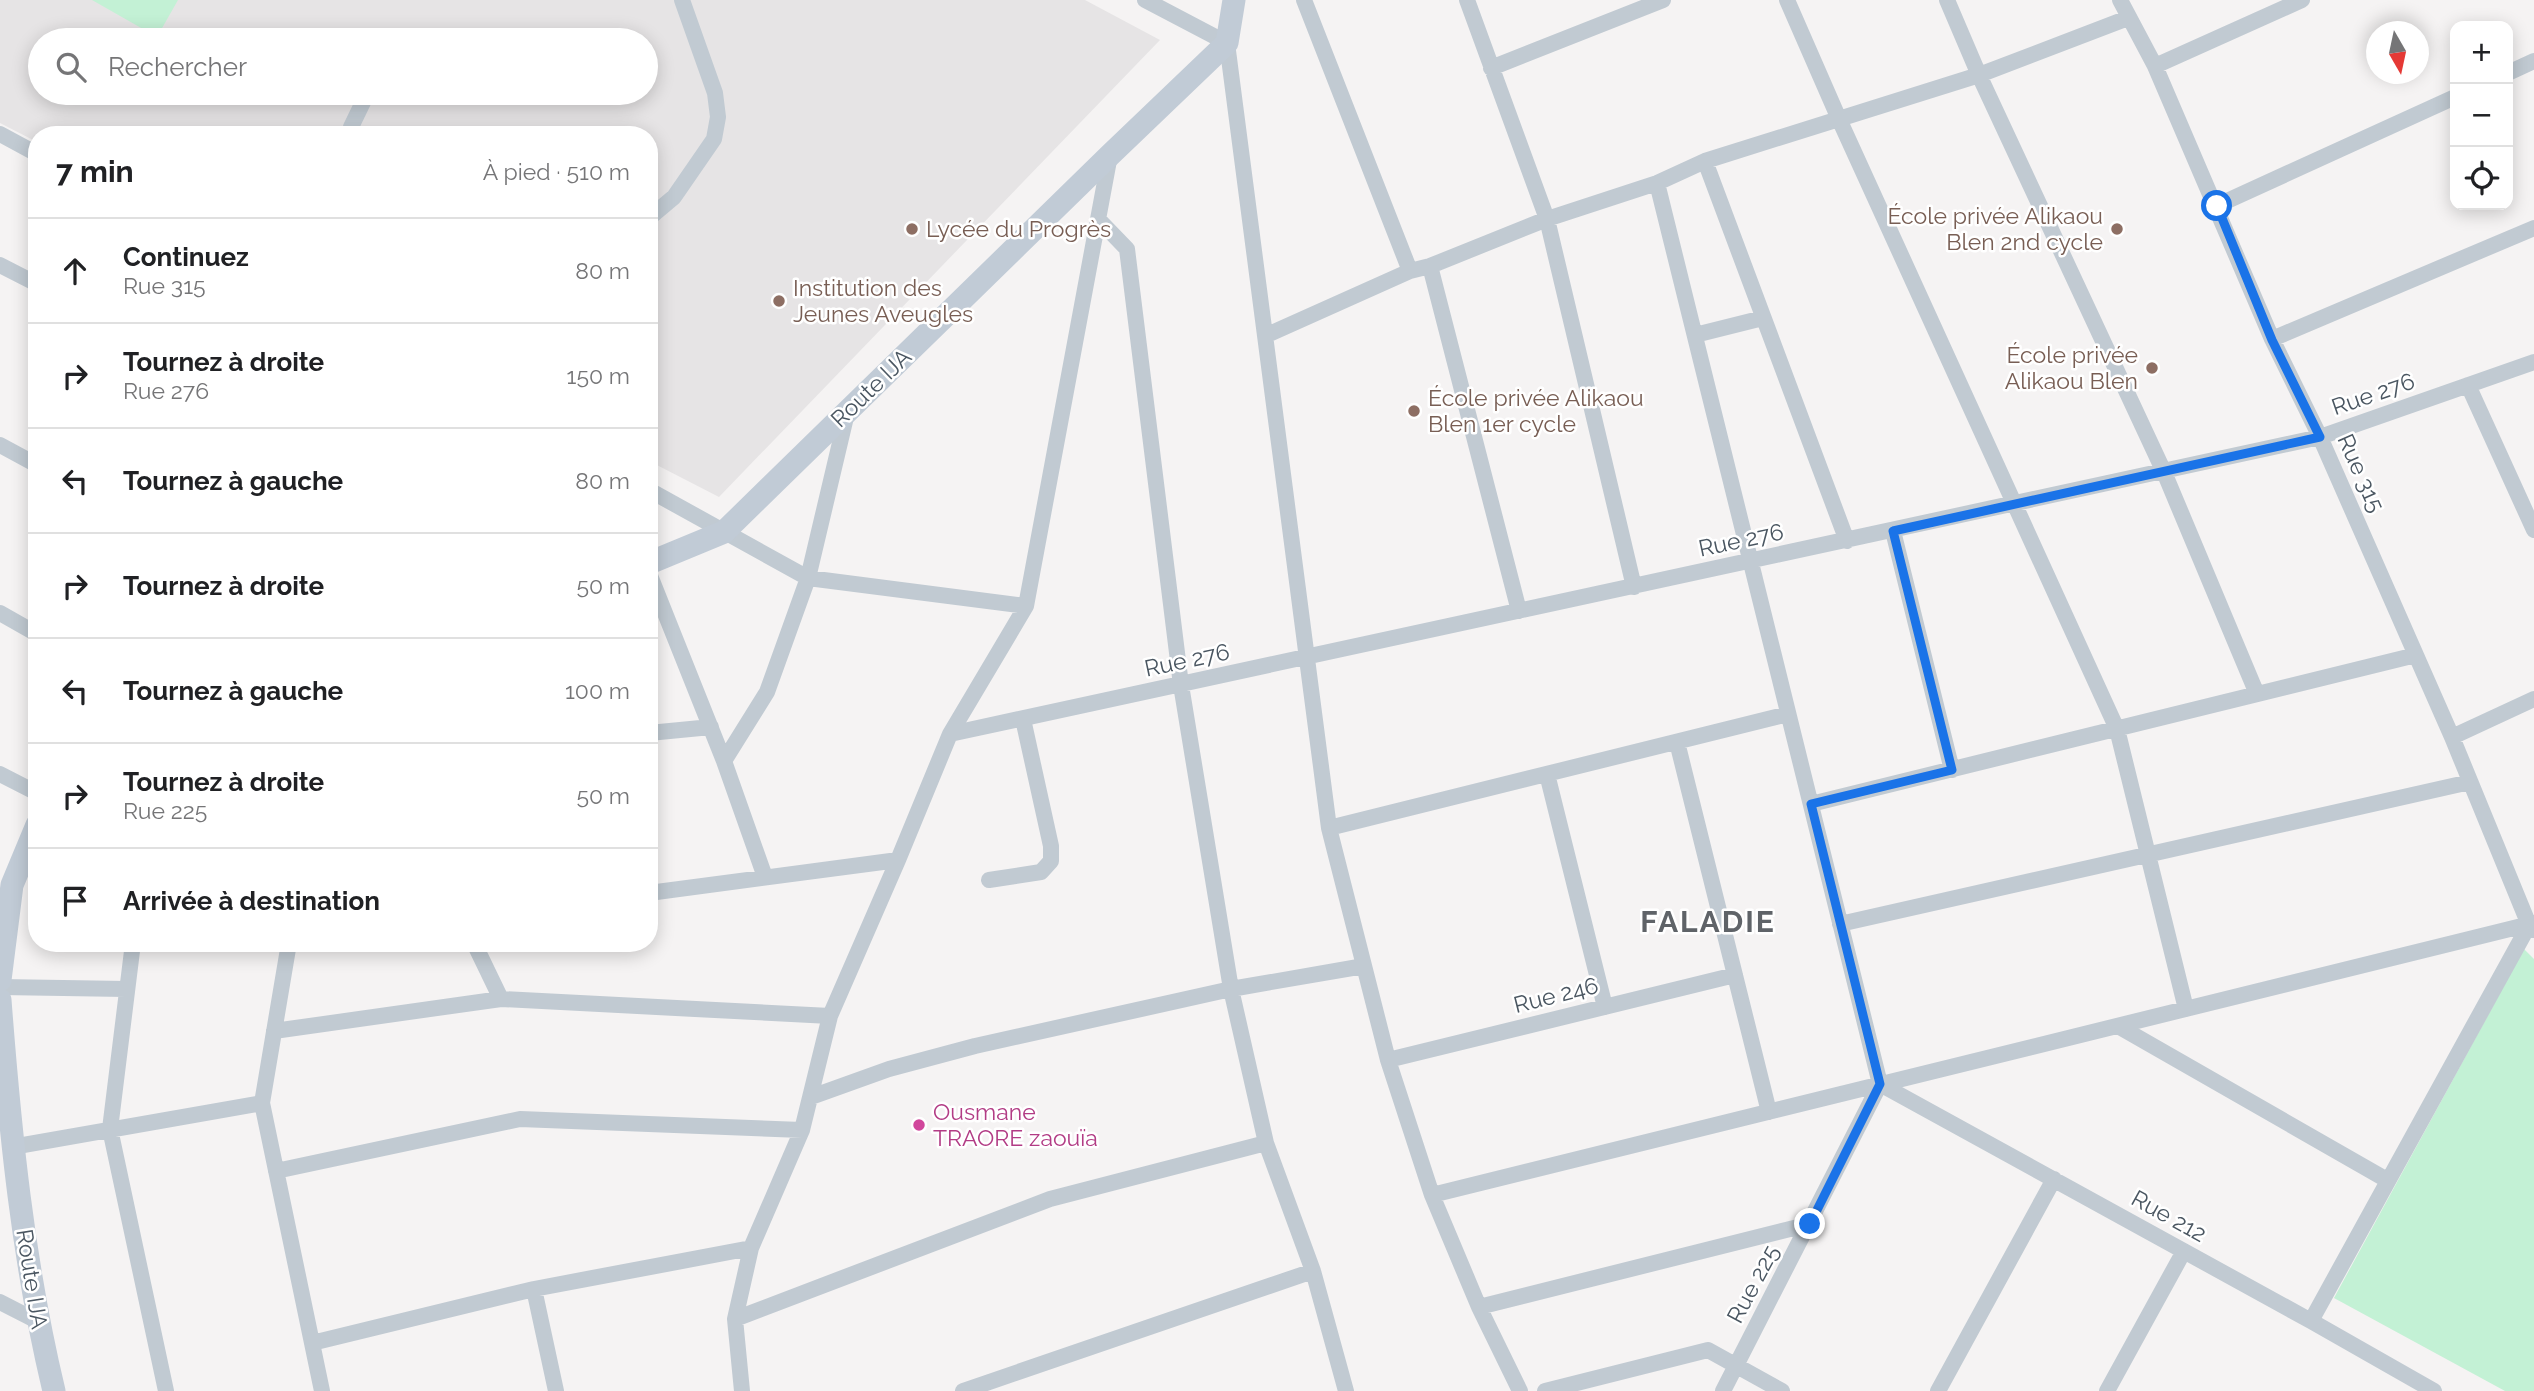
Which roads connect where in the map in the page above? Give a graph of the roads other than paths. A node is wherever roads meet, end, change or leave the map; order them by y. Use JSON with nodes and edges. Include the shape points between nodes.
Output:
{"nodes":[{"id":1,"x":682,"y":0,"type":"edge"},
{"id":2,"x":1145,"y":0,"type":"edge"},
{"id":3,"x":1234,"y":0,"type":"edge"},
{"id":4,"x":1304,"y":0,"type":"edge"},
{"id":5,"x":1467,"y":0,"type":"edge"},
{"id":6,"x":1662,"y":0,"type":"edge"},
{"id":7,"x":1787,"y":0,"type":"edge"},
{"id":8,"x":1947,"y":0,"type":"edge"},
{"id":9,"x":2120,"y":0,"type":"edge"},
{"id":10,"x":2302,"y":0,"type":"edge"},
{"id":11,"x":1631,"y":7,"type":"edge"},
{"id":12,"x":2128,"y":18,"type":"junction"},
{"id":13,"x":1227,"y":43,"type":"junction"},
{"id":14,"x":2534,"y":61,"type":"edge"},
{"id":15,"x":2155,"y":66,"type":"junction"},
{"id":16,"x":1490,"y":68,"type":"junction"},
{"id":17,"x":2513,"y":71,"type":"edge"},
{"id":18,"x":1979,"y":75,"type":"junction"},
{"id":19,"x":2450,"y":99,"type":"edge"},
{"id":20,"x":362,"y":105,"type":"edge"},
{"id":21,"x":1839,"y":119,"type":"junction"},
{"id":22,"x":351,"y":126,"type":"edge"},
{"id":23,"x":0,"y":134,"type":"edge"},
{"id":24,"x":28,"y":149,"type":"edge"},
{"id":25,"x":1110,"y":155,"type":"junction"},
{"id":26,"x":1705,"y":160,"type":"junction"},
{"id":27,"x":1657,"y":183,"type":"junction"},
{"id":28,"x":2217,"y":206,"type":"junction"},
{"id":29,"x":658,"y":210,"type":"edge"},
{"id":30,"x":1098,"y":219,"type":"junction"},
{"id":31,"x":1547,"y":219,"type":"junction"},
{"id":32,"x":2534,"y":228,"type":"edge"},
{"id":33,"x":0,"y":265,"type":"edge"},
{"id":34,"x":1430,"y":266,"type":"junction"},
{"id":35,"x":1410,"y":271,"type":"junction"},
{"id":36,"x":28,"y":280,"type":"edge"},
{"id":37,"x":1763,"y":318,"type":"junction"},
{"id":38,"x":1266,"y":335,"type":"junction"},
{"id":39,"x":1695,"y":335,"type":"junction"},
{"id":40,"x":2272,"y":340,"type":"junction"},
{"id":41,"x":2534,"y":362,"type":"edge"},
{"id":42,"x":2468,"y":385,"type":"junction"},
{"id":43,"x":847,"y":412,"type":"junction"},
{"id":44,"x":2320,"y":437,"type":"junction"},
{"id":45,"x":0,"y":444,"type":"edge"},
{"id":46,"x":28,"y":460,"type":"edge"},
{"id":47,"x":2164,"y":472,"type":"junction"},
{"id":48,"x":658,"y":495,"type":"edge"},
{"id":49,"x":2014,"y":505,"type":"junction"},
{"id":50,"x":2534,"y":530,"type":"edge"},
{"id":51,"x":1893,"y":531,"type":"junction"},
{"id":52,"x":724,"y":532,"type":"junction"},
{"id":53,"x":1847,"y":541,"type":"junction"},
{"id":54,"x":658,"y":559,"type":"edge"},
{"id":55,"x":1751,"y":562,"type":"junction"},
{"id":56,"x":808,"y":578,"type":"junction"},
{"id":57,"x":1634,"y":587,"type":"junction"},
{"id":58,"x":658,"y":595,"type":"edge"},
{"id":59,"x":1026,"y":606,"type":"junction"},
{"id":60,"x":1519,"y":611,"type":"junction"},
{"id":61,"x":0,"y":613,"type":"edge"},
{"id":62,"x":28,"y":629,"type":"edge"},
{"id":63,"x":2416,"y":655,"type":"junction"},
{"id":64,"x":1308,"y":657,"type":"junction"},
{"id":65,"x":1181,"y":684,"type":"junction"},
{"id":66,"x":2258,"y":694,"type":"junction"},
{"id":67,"x":2534,"y":699,"type":"edge"},
{"id":68,"x":1788,"y":714,"type":"junction"},
{"id":69,"x":1023,"y":719,"type":"junction"},
{"id":70,"x":711,"y":727,"type":"junction"},
{"id":71,"x":2117,"y":729,"type":"junction"},
{"id":72,"x":658,"y":732,"type":"edge"},
{"id":73,"x":950,"y":734,"type":"junction"},
{"id":74,"x":2452,"y":737,"type":"junction"},
{"id":75,"x":1677,"y":742,"type":"junction"},
{"id":76,"x":724,"y":761,"type":"junction"},
{"id":77,"x":1952,"y":770,"type":"junction"},
{"id":78,"x":0,"y":774,"type":"edge"},
{"id":79,"x":1548,"y":774,"type":"junction"},
{"id":80,"x":2470,"y":782,"type":"junction"},
{"id":81,"x":28,"y":788,"type":"edge"},
{"id":82,"x":1811,"y":804,"type":"junction"},
{"id":83,"x":1329,"y":828,"type":"junction"},
{"id":84,"x":28,"y":843,"type":"edge"},
{"id":85,"x":2148,"y":855,"type":"junction"},
{"id":86,"x":898,"y":860,"type":"junction"},
{"id":87,"x":765,"y":877,"type":"junction"},
{"id":88,"x":989,"y":880,"type":"dead end"},
{"id":89,"x":6,"y":886,"type":"edge"},
{"id":90,"x":658,"y":892,"type":"edge"},
{"id":91,"x":1840,"y":924,"type":"junction"},
{"id":92,"x":2532,"y":926,"type":"edge"},
{"id":93,"x":2,"y":948,"type":"edge"},
{"id":94,"x":132,"y":952,"type":"edge"},
{"id":95,"x":287,"y":952,"type":"edge"},
{"id":96,"x":478,"y":952,"type":"edge"},
{"id":97,"x":1364,"y":966,"type":"junction"},
{"id":98,"x":1735,"y":975,"type":"junction"},
{"id":99,"x":0,"y":980,"type":"edge"},
{"id":100,"x":0,"y":987,"type":"edge"},
{"id":101,"x":126,"y":989,"type":"junction"},
{"id":102,"x":1231,"y":989,"type":"junction"},
{"id":103,"x":501,"y":999,"type":"junction"},
{"id":104,"x":0,"y":1000,"type":"edge"},
{"id":105,"x":1605,"y":1007,"type":"junction"},
{"id":106,"x":2186,"y":1009,"type":"junction"},
{"id":107,"x":830,"y":1016,"type":"junction"},
{"id":108,"x":2118,"y":1026,"type":"junction"},
{"id":109,"x":274,"y":1031,"type":"junction"},
{"id":110,"x":1388,"y":1060,"type":"junction"},
{"id":111,"x":1880,"y":1084,"type":"junction"},
{"id":112,"x":811,"y":1097,"type":"junction"},
{"id":113,"x":262,"y":1102,"type":"junction"},
{"id":114,"x":1769,"y":1112,"type":"junction"},
{"id":115,"x":110,"y":1129,"type":"junction"},
{"id":116,"x":802,"y":1130,"type":"junction"},
{"id":117,"x":1266,"y":1143,"type":"junction"},
{"id":118,"x":12,"y":1147,"type":"junction"},
{"id":119,"x":276,"y":1171,"type":"junction"},
{"id":120,"x":2054,"y":1179,"type":"junction"},
{"id":121,"x":2387,"y":1180,"type":"junction"},
{"id":122,"x":1432,"y":1195,"type":"junction"},
{"id":123,"x":1810,"y":1224,"type":"junction"},
{"id":124,"x":751,"y":1248,"type":"junction"},
{"id":125,"x":2184,"y":1251,"type":"junction"},
{"id":126,"x":1313,"y":1271,"type":"junction"},
{"id":127,"x":534,"y":1289,"type":"junction"},
{"id":128,"x":0,"y":1302,"type":"edge"},
{"id":129,"x":1479,"y":1307,"type":"junction"},
{"id":130,"x":735,"y":1319,"type":"junction"},
{"id":131,"x":37,"y":1321,"type":"junction"},
{"id":132,"x":2311,"y":1321,"type":"junction"},
{"id":133,"x":312,"y":1343,"type":"junction"},
{"id":134,"x":1736,"y":1366,"type":"junction"},
{"id":135,"x":54,"y":1391,"type":"edge"},
{"id":136,"x":166,"y":1391,"type":"edge"},
{"id":137,"x":322,"y":1391,"type":"edge"},
{"id":138,"x":556,"y":1391,"type":"edge"},
{"id":139,"x":742,"y":1391,"type":"edge"},
{"id":140,"x":963,"y":1391,"type":"edge"},
{"id":141,"x":1346,"y":1391,"type":"edge"},
{"id":142,"x":1520,"y":1391,"type":"edge"},
{"id":143,"x":1545,"y":1391,"type":"edge"},
{"id":144,"x":1723,"y":1391,"type":"edge"},
{"id":145,"x":1782,"y":1391,"type":"edge"},
{"id":146,"x":1938,"y":1391,"type":"edge"},
{"id":147,"x":2107,"y":1391,"type":"edge"},
{"id":148,"x":2434,"y":1391,"type":"edge"}],
"edges":[{"from":1,"to":29,"type":"street","via":[[715,93],[718,117],[714,138],[674,197]]},
{"from":2,"to":13,"type":"street"},
{"from":3,"to":13,"type":"street"},
{"from":4,"to":35,"type":"street"},
{"from":5,"to":16,"type":"street"},
{"from":6,"to":11,"type":"street"},
{"from":7,"to":21,"type":"street"},
{"from":8,"to":18,"type":"street"},
{"from":9,"to":12,"type":"street","name":"Rue 315"},
{"from":10,"to":15,"type":"street"},
{"from":11,"to":16,"type":"street"},
{"from":12,"to":15,"type":"street","name":"Rue 315"},
{"from":12,"to":18,"type":"street"},
{"from":13,"to":25,"type":"street","name":"Route IJA"},
{"from":13,"to":38,"type":"street"},
{"from":14,"to":17,"type":"street"},
{"from":15,"to":28,"type":"street","name":"Rue 315"},
{"from":16,"to":31,"type":"street"},
{"from":18,"to":21,"type":"street"},
{"from":18,"to":47,"type":"street"},
{"from":19,"to":28,"type":"street"},
{"from":20,"to":22,"type":"street"},
{"from":21,"to":26,"type":"street"},
{"from":21,"to":49,"type":"street"},
{"from":23,"to":24,"type":"street"},
{"from":25,"to":30,"type":"street"},
{"from":25,"to":43,"type":"street","name":"Route IJA"},
{"from":26,"to":27,"type":"street"},
{"from":26,"to":37,"type":"street"},
{"from":27,"to":31,"type":"street"},
{"from":27,"to":39,"type":"street"},
{"from":28,"to":40,"type":"street","name":"Rue 315"},
{"from":30,"to":59,"type":"street"},
{"from":30,"to":65,"type":"street","via":[[1127,249]]},
{"from":31,"to":34,"type":"street"},
{"from":31,"to":57,"type":"street"},
{"from":32,"to":40,"type":"street"},
{"from":33,"to":36,"type":"street"},
{"from":34,"to":35,"type":"street"},
{"from":34,"to":60,"type":"street"},
{"from":35,"to":38,"type":"street"},
{"from":37,"to":39,"type":"street"},
{"from":37,"to":53,"type":"street"},
{"from":38,"to":64,"type":"street"},
{"from":39,"to":55,"type":"street"},
{"from":40,"to":44,"type":"street","name":"Rue 315"},
{"from":41,"to":42,"type":"street","name":"Rue 276"},
{"from":42,"to":44,"type":"street","name":"Rue 276"},
{"from":42,"to":50,"type":"street"},
{"from":43,"to":52,"type":"street","name":"Route IJA"},
{"from":43,"to":56,"type":"street"},
{"from":44,"to":47,"type":"street","name":"Rue 276"},
{"from":44,"to":63,"type":"street","name":"Rue 315"},
{"from":45,"to":46,"type":"street"},
{"from":47,"to":49,"type":"street","name":"Rue 276"},
{"from":47,"to":66,"type":"street"},
{"from":48,"to":52,"type":"street"},
{"from":49,"to":51,"type":"street","name":"Rue 276"},
{"from":49,"to":71,"type":"street"},
{"from":51,"to":53,"type":"street","name":"Rue 276"},
{"from":51,"to":77,"type":"street"},
{"from":52,"to":54,"type":"street","name":"Route IJA"},
{"from":52,"to":56,"type":"street"},
{"from":53,"to":55,"type":"street","name":"Rue 276"},
{"from":55,"to":57,"type":"street","name":"Rue 276"},
{"from":55,"to":68,"type":"street"},
{"from":56,"to":59,"type":"street"},
{"from":56,"to":76,"type":"street","via":[[767,692]]},
{"from":57,"to":60,"type":"street","name":"Rue 276"},
{"from":58,"to":70,"type":"street"},
{"from":59,"to":73,"type":"street"},
{"from":60,"to":64,"type":"street","name":"Rue 276"},
{"from":61,"to":62,"type":"street"},
{"from":63,"to":66,"type":"street"},
{"from":63,"to":74,"type":"street","name":"Rue 315"},
{"from":64,"to":65,"type":"street","name":"Rue 276"},
{"from":64,"to":83,"type":"street"},
{"from":65,"to":69,"type":"street","name":"Rue 276"},
{"from":65,"to":102,"type":"street"},
{"from":66,"to":71,"type":"street"},
{"from":67,"to":74,"type":"street"},
{"from":68,"to":75,"type":"street"},
{"from":68,"to":82,"type":"street"},
{"from":69,"to":73,"type":"street","name":"Rue 276"},
{"from":69,"to":88,"type":"street","via":[[1051,861],[1041,872]]},
{"from":70,"to":72,"type":"street"},
{"from":70,"to":76,"type":"street"},
{"from":71,"to":77,"type":"street"},
{"from":71,"to":85,"type":"street"},
{"from":73,"to":86,"type":"street"},
{"from":74,"to":80,"type":"street","name":"Rue 315"},
{"from":75,"to":79,"type":"street"},
{"from":75,"to":98,"type":"street"},
{"from":76,"to":87,"type":"street"},
{"from":77,"to":82,"type":"street"},
{"from":78,"to":81,"type":"street"},
{"from":79,"to":83,"type":"street"},
{"from":79,"to":105,"type":"street"},
{"from":80,"to":85,"type":"street"},
{"from":80,"to":92,"type":"street","name":"Rue 315"},
{"from":82,"to":91,"type":"street"},
{"from":83,"to":97,"type":"street"},
{"from":84,"to":89,"type":"street"},
{"from":85,"to":91,"type":"street"},
{"from":85,"to":106,"type":"street"},
{"from":86,"to":87,"type":"street"},
{"from":86,"to":107,"type":"street"},
{"from":87,"to":90,"type":"street"},
{"from":89,"to":93,"type":"street"},
{"from":91,"to":111,"type":"street"},
{"from":92,"to":106,"type":"street"},
{"from":92,"to":121,"type":"street"},
{"from":93,"to":99,"type":"street"},
{"from":94,"to":101,"type":"street"},
{"from":95,"to":109,"type":"street"},
{"from":96,"to":103,"type":"street"},
{"from":97,"to":102,"type":"street"},
{"from":97,"to":110,"type":"street"},
{"from":98,"to":105,"type":"street","name":"Rue 246"},
{"from":98,"to":114,"type":"street"},
{"from":100,"to":101,"type":"street"},
{"from":101,"to":115,"type":"street"},
{"from":102,"to":112,"type":"street","via":[[975,1046]]},
{"from":102,"to":117,"type":"street"},
{"from":103,"to":107,"type":"street"},
{"from":103,"to":109,"type":"street"},
{"from":104,"to":118,"type":"street","name":"Route IJA"},
{"from":105,"to":110,"type":"street","name":"Rue 246"},
{"from":106,"to":108,"type":"street"},
{"from":107,"to":112,"type":"street"},
{"from":108,"to":111,"type":"street"},
{"from":108,"to":121,"type":"street"},
{"from":109,"to":113,"type":"street"},
{"from":110,"to":122,"type":"street"},
{"from":111,"to":114,"type":"street"},
{"from":111,"to":120,"type":"street","name":"Rue 212"},
{"from":111,"to":123,"type":"street","name":"Rue 225"},
{"from":112,"to":116,"type":"street"},
{"from":113,"to":115,"type":"street"},
{"from":113,"to":119,"type":"street"},
{"from":114,"to":122,"type":"street"},
{"from":115,"to":118,"type":"street"},
{"from":115,"to":136,"type":"street"},
{"from":116,"to":119,"type":"street","via":[[520,1119]]},
{"from":116,"to":124,"type":"street"},
{"from":117,"to":126,"type":"street"},
{"from":117,"to":130,"type":"street","via":[[1050,1199]]},
{"from":118,"to":131,"type":"street","name":"Route IJA"},
{"from":119,"to":133,"type":"street"},
{"from":120,"to":125,"type":"street","name":"Rue 212"},
{"from":120,"to":146,"type":"street"},
{"from":121,"to":132,"type":"street"},
{"from":122,"to":129,"type":"street"},
{"from":123,"to":129,"type":"street"},
{"from":123,"to":134,"type":"street","name":"Rue 225"},
{"from":124,"to":127,"type":"street"},
{"from":124,"to":130,"type":"street"},
{"from":125,"to":132,"type":"street","name":"Rue 212"},
{"from":125,"to":147,"type":"street"},
{"from":126,"to":140,"type":"street"},
{"from":126,"to":141,"type":"street"},
{"from":127,"to":133,"type":"street"},
{"from":127,"to":138,"type":"street"},
{"from":128,"to":131,"type":"street"},
{"from":129,"to":142,"type":"street"},
{"from":130,"to":139,"type":"street"},
{"from":131,"to":135,"type":"street","name":"Route IJA"},
{"from":132,"to":148,"type":"street","name":"Rue 212"},
{"from":133,"to":137,"type":"street"},
{"from":134,"to":143,"type":"street","via":[[1708,1350]]},
{"from":134,"to":144,"type":"street","name":"Rue 225"},
{"from":134,"to":145,"type":"street"}]}
